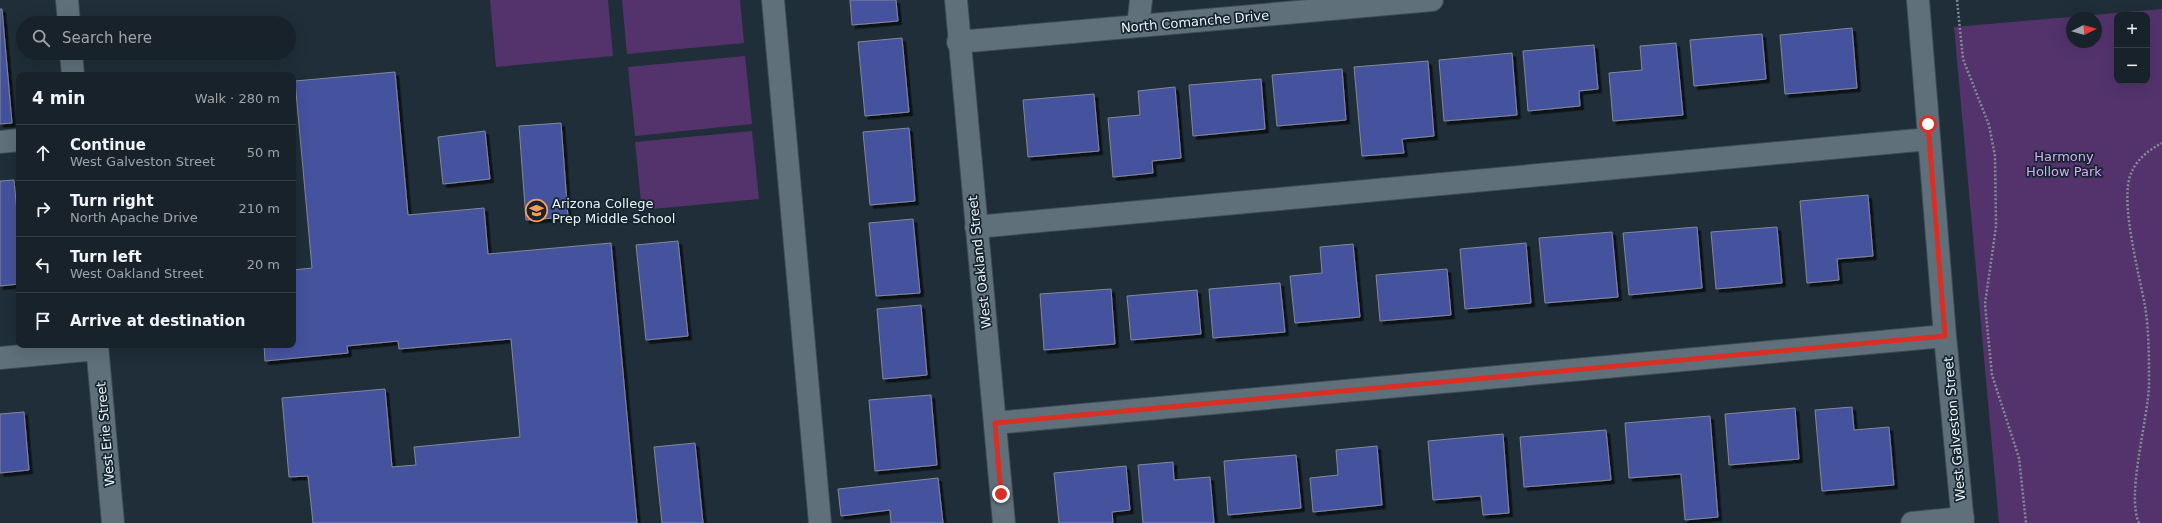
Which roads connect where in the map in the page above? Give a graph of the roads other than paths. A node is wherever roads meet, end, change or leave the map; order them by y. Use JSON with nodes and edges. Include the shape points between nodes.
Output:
{"nodes":[{"id":1,"x":67,"y":0,"type":"edge"},
{"id":2,"x":773,"y":0,"type":"edge"},
{"id":3,"x":956,"y":0,"type":"edge"},
{"id":4,"x":1141,"y":0,"type":"edge"},
{"id":5,"x":1432,"y":0,"type":"edge"},
{"id":6,"x":1918,"y":0,"type":"edge"},
{"id":7,"x":68,"y":16,"type":"edge"},
{"id":8,"x":1138,"y":26,"type":"junction"},
{"id":9,"x":958,"y":42,"type":"junction"},
{"id":10,"x":72,"y":60,"type":"edge"},
{"id":11,"x":73,"y":72,"type":"edge"},
{"id":12,"x":1929,"y":139,"type":"junction"},
{"id":13,"x":16,"y":140,"type":"edge"},
{"id":14,"x":0,"y":142,"type":"edge"},
{"id":15,"x":976,"y":227,"type":"junction"},
{"id":16,"x":1945,"y":336,"type":"junction"},
{"id":17,"x":88,"y":348,"type":"edge"},
{"id":18,"x":97,"y":348,"type":"edge"},
{"id":19,"x":0,"y":358,"type":"edge"},
{"id":20,"x":995,"y":423,"type":"junction"},
{"id":21,"x":1963,"y":521,"type":"edge"},
{"id":22,"x":113,"y":523,"type":"edge"},
{"id":23,"x":820,"y":523,"type":"edge"},
{"id":24,"x":1004,"y":523,"type":"edge"},
{"id":25,"x":1912,"y":523,"type":"edge"}],
"edges":[{"from":1,"to":7,"type":"street"},
{"from":2,"to":23,"type":"street"},
{"from":3,"to":9,"type":"street","name":"West Oakland Street"},
{"from":4,"to":8,"type":"street"},
{"from":5,"to":8,"type":"street","name":"North Comanche Drive"},
{"from":6,"to":12,"type":"street","name":"West Galveston Street"},
{"from":8,"to":9,"type":"street","name":"North Comanche Drive"},
{"from":9,"to":15,"type":"street","name":"West Oakland Street"},
{"from":10,"to":11,"type":"street"},
{"from":12,"to":15,"type":"street"},
{"from":12,"to":16,"type":"street","name":"West Galveston Street"},
{"from":13,"to":14,"type":"street"},
{"from":15,"to":20,"type":"street","name":"West Oakland Street"},
{"from":16,"to":20,"type":"street"},
{"from":16,"to":21,"type":"street","name":"West Galveston Street"},
{"from":17,"to":19,"type":"street"},
{"from":18,"to":22,"type":"street","name":"West Erie Street"},
{"from":20,"to":24,"type":"street","name":"West Oakland Street"},
{"from":21,"to":25,"type":"street"}]}
